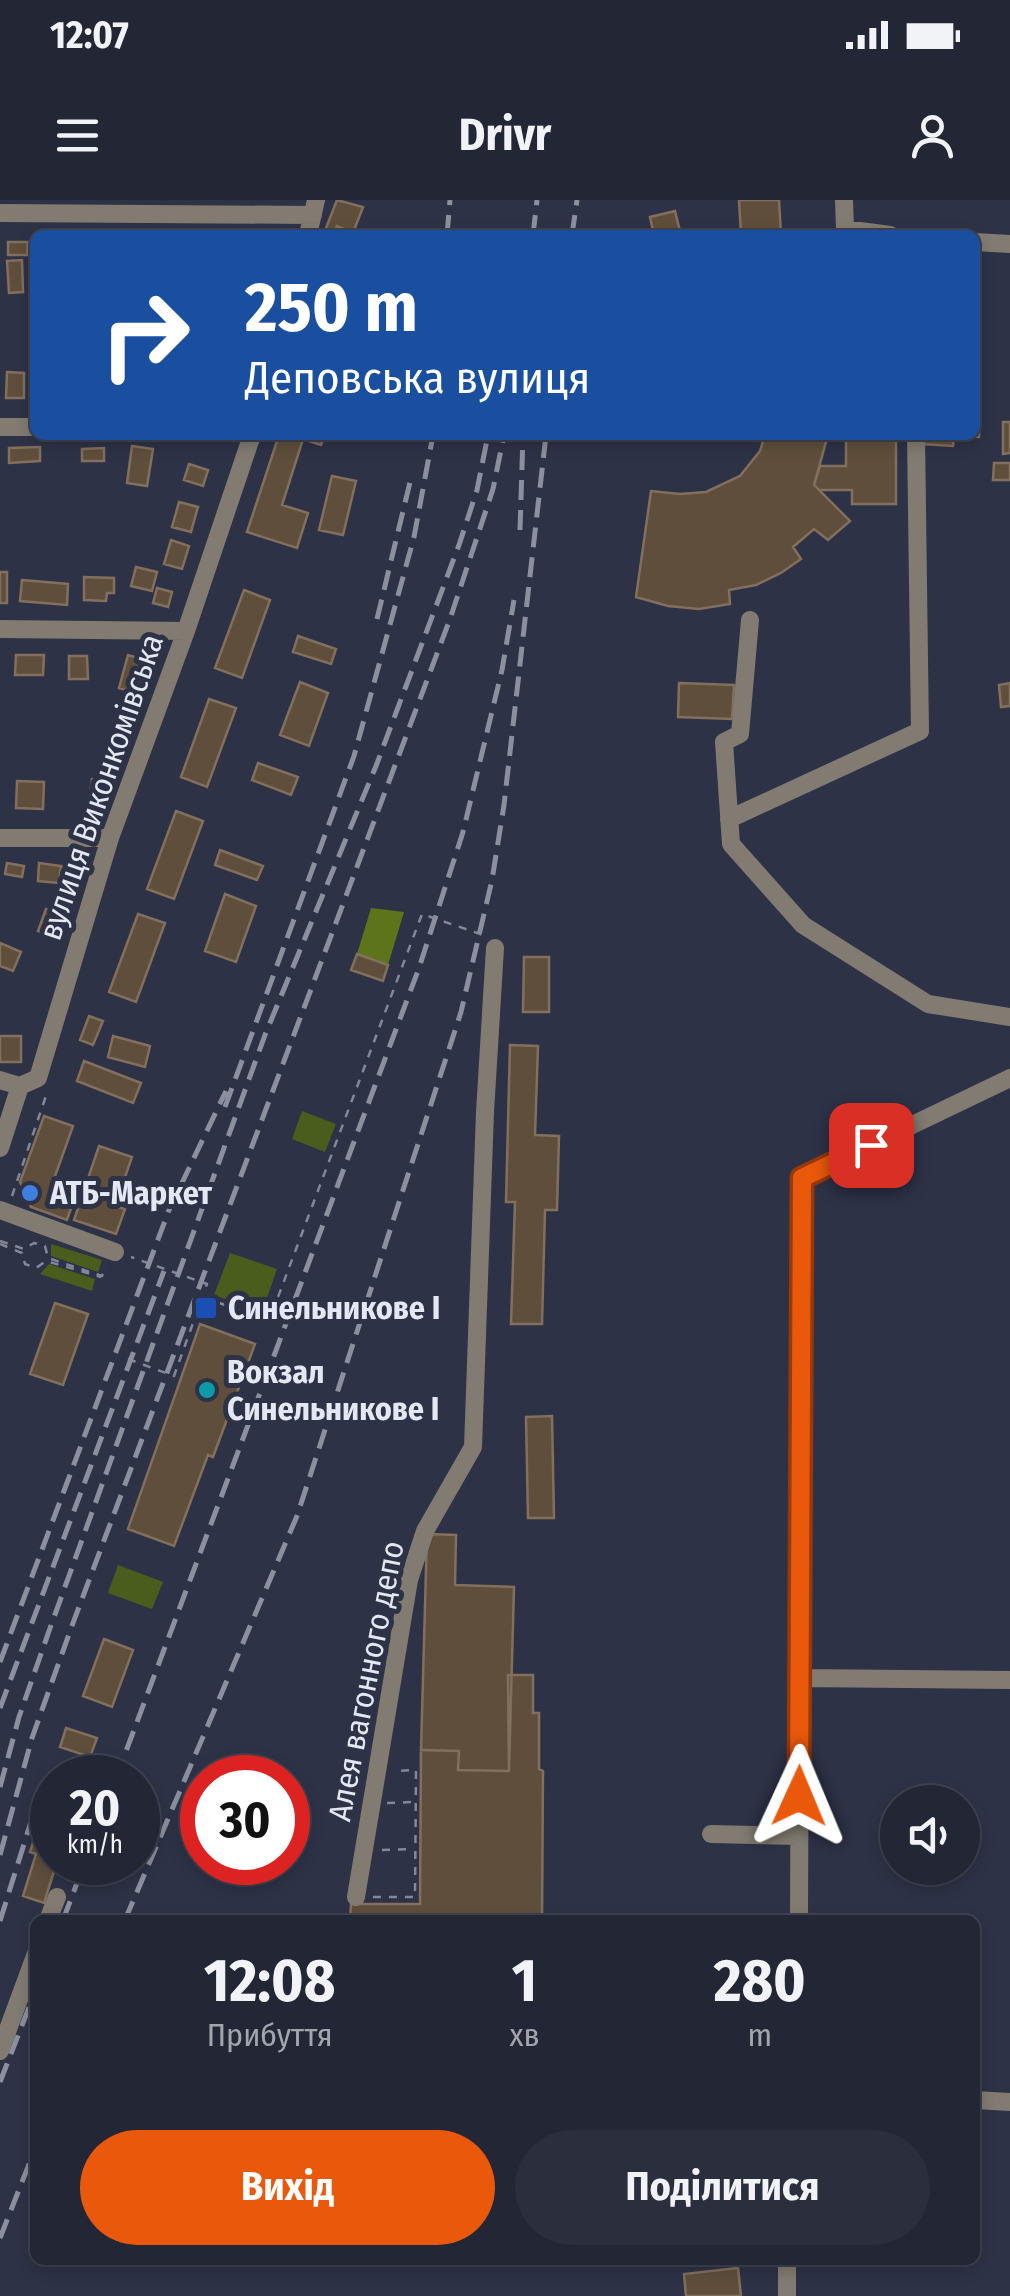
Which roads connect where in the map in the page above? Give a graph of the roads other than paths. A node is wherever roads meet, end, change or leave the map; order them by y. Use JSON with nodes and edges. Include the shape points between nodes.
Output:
{"nodes":[{"id":1,"x":844,"y":200,"type":"edge"},
{"id":2,"x":315,"y":208,"type":"edge"},
{"id":3,"x":0,"y":213,"type":"edge"},
{"id":4,"x":845,"y":230,"type":"edge"},
{"id":5,"x":980,"y":242,"type":"edge"},
{"id":6,"x":1010,"y":244,"type":"edge"},
{"id":7,"x":0,"y":426,"type":"edge"},
{"id":8,"x":30,"y":427,"type":"edge"},
{"id":9,"x":250,"y":440,"type":"edge"},
{"id":10,"x":916,"y":440,"type":"edge"},
{"id":11,"x":750,"y":620,"type":"dead end"},
{"id":12,"x":0,"y":629,"type":"edge"},
{"id":13,"x":186,"y":631,"type":"junction"},
{"id":14,"x":729,"y":820,"type":"junction"},
{"id":15,"x":0,"y":838,"type":"edge"},
{"id":16,"x":110,"y":838,"type":"junction"},
{"id":17,"x":495,"y":948,"type":"road end"},
{"id":18,"x":1010,"y":1017,"type":"edge"},
{"id":19,"x":1010,"y":1078,"type":"edge"},
{"id":20,"x":0,"y":1080,"type":"edge"},
{"id":21,"x":29,"y":1082,"type":"junction"},
{"id":22,"x":0,"y":1148,"type":"edge"},
{"id":23,"x":3,"y":1211,"type":"edge"},
{"id":24,"x":113,"y":1251,"type":"road end"},
{"id":25,"x":801,"y":1678,"type":"junction"},
{"id":26,"x":1010,"y":1680,"type":"edge"},
{"id":27,"x":711,"y":1834,"type":"dead end"},
{"id":28,"x":798,"y":1836,"type":"junction"},
{"id":29,"x":56,"y":1897,"type":"dead end"},
{"id":30,"x":356,"y":1898,"type":"road end"},
{"id":31,"x":50,"y":1915,"type":"edge"},
{"id":32,"x":799,"y":1915,"type":"edge"},
{"id":33,"x":30,"y":1970,"type":"edge"},
{"id":34,"x":0,"y":2051,"type":"edge"},
{"id":35,"x":980,"y":2100,"type":"edge"},
{"id":36,"x":1010,"y":2102,"type":"edge"},
{"id":37,"x":787,"y":2265,"type":"edge"},
{"id":38,"x":788,"y":2296,"type":"edge"}],
"edges":[{"from":1,"to":4,"type":"street"},
{"from":2,"to":3,"type":"street"},
{"from":5,"to":6,"type":"street"},
{"from":7,"to":8,"type":"street"},
{"from":9,"to":13,"type":"street","name":"вулиця Виконкомівська"},
{"from":10,"to":14,"type":"street","via":[[920,731]]},
{"from":11,"to":14,"type":"street","via":[[740,734],[724,742]]},
{"from":12,"to":13,"type":"street"},
{"from":13,"to":16,"type":"street","name":"вулиця Виконкомівська"},
{"from":14,"to":18,"type":"street","via":[[731,844],[803,925],[928,1004]]},
{"from":15,"to":16,"type":"street"},
{"from":16,"to":21,"type":"street","name":"вулиця Виконкомівська"},
{"from":17,"to":30,"type":"street","name":"Алея вагонного депо","via":[[473,1447],[425,1531],[410,1580]]},
{"from":19,"to":25,"type":"street","via":[[802,1178]]},
{"from":20,"to":21,"type":"street"},
{"from":21,"to":22,"type":"street","name":"вулиця Виконкомівська"},
{"from":23,"to":24,"type":"street"},
{"from":25,"to":26,"type":"street"},
{"from":25,"to":28,"type":"street"},
{"from":27,"to":28,"type":"street"},
{"from":28,"to":32,"type":"street"},
{"from":29,"to":31,"type":"street"},
{"from":33,"to":34,"type":"street"},
{"from":35,"to":36,"type":"street"},
{"from":37,"to":38,"type":"street"}]}
